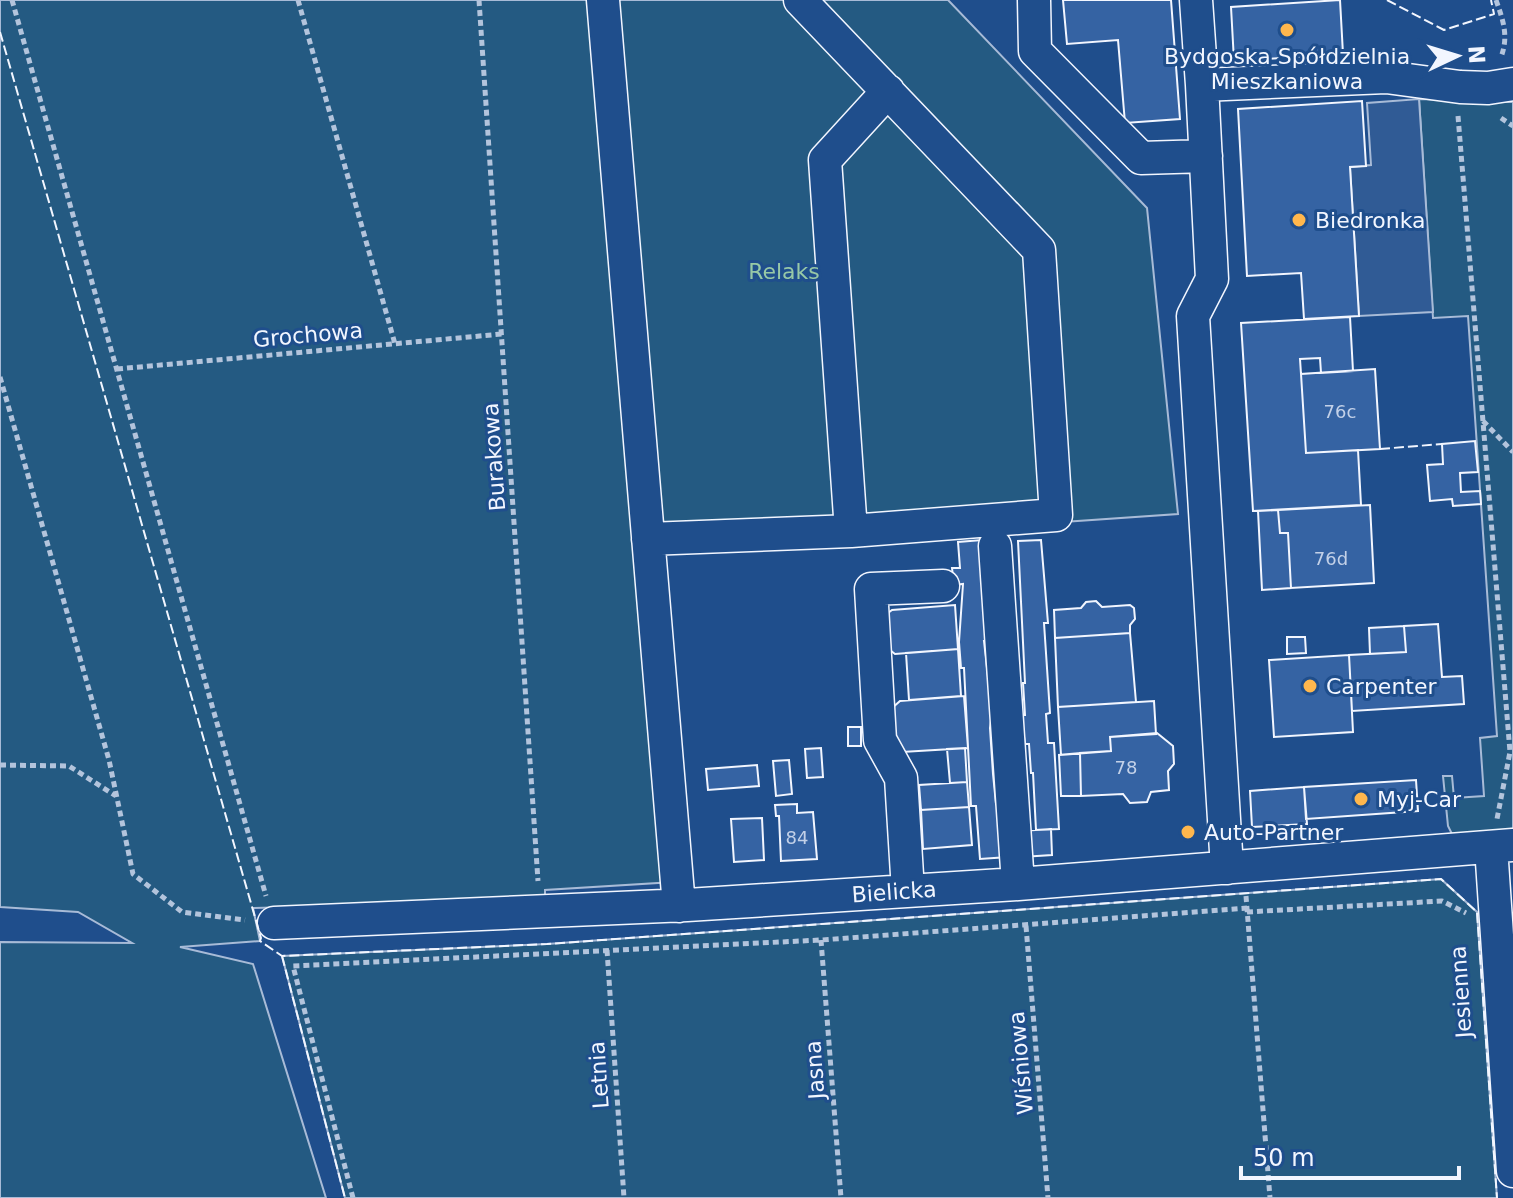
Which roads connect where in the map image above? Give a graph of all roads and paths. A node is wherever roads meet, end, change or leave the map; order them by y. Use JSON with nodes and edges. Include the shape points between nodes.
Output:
{"nodes":[{"id":1,"x":12,"y":0,"type":"edge"},
{"id":2,"x":298,"y":0,"type":"edge"},
{"id":3,"x":479,"y":0,"type":"edge"},
{"id":4,"x":603,"y":0,"type":"edge"},
{"id":5,"x":800,"y":0,"type":"edge"},
{"id":6,"x":1034,"y":0,"type":"edge"},
{"id":7,"x":1196,"y":0,"type":"edge"},
{"id":8,"x":1513,"y":84,"type":"edge"},
{"id":9,"x":1202,"y":85,"type":"junction"},
{"id":10,"x":888,"y":91,"type":"junction"},
{"id":11,"x":1457,"y":107,"type":"dead end"},
{"id":12,"x":1206,"y":156,"type":"junction"},
{"id":13,"x":502,"y":334,"type":"junction"},
{"id":14,"x":395,"y":344,"type":"junction"},
{"id":15,"x":117,"y":369,"type":"junction"},
{"id":16,"x":0,"y":377,"type":"edge"},
{"id":17,"x":1483,"y":420,"type":"junction"},
{"id":18,"x":1513,"y":452,"type":"edge"},
{"id":19,"x":851,"y":531,"type":"junction"},
{"id":20,"x":648,"y":539,"type":"junction"},
{"id":21,"x":995,"y":546,"type":"dead end"},
{"id":22,"x":943,"y":586,"type":"dead end"},
{"id":23,"x":0,"y":765,"type":"edge"},
{"id":24,"x":116,"y":796,"type":"junction"},
{"id":25,"x":1502,"y":846,"type":"edge"},
{"id":26,"x":1236,"y":867,"type":"junction"},
{"id":27,"x":1018,"y":884,"type":"junction"},
{"id":28,"x":908,"y":891,"type":"junction"},
{"id":29,"x":679,"y":906,"type":"junction"},
{"id":30,"x":1247,"y":910,"type":"junction"},
{"id":31,"x":540,"y":911,"type":"junction"},
{"id":32,"x":1472,"y":919,"type":"dead end"},
{"id":33,"x":274,"y":923,"type":"junction"},
{"id":34,"x":1026,"y":926,"type":"junction"},
{"id":35,"x":821,"y":940,"type":"junction"},
{"id":36,"x":607,"y":950,"type":"junction"},
{"id":37,"x":1513,"y":1171,"type":"edge"},
{"id":38,"x":353,"y":1198,"type":"edge"},
{"id":39,"x":624,"y":1198,"type":"edge"},
{"id":40,"x":841,"y":1198,"type":"edge"},
{"id":41,"x":1048,"y":1198,"type":"edge"},
{"id":42,"x":1270,"y":1198,"type":"edge"}],
"edges":[{"from":1,"to":15,"type":"path"},
{"from":2,"to":14,"type":"path"},
{"from":3,"to":13,"type":"path","name":"Burakowa"},
{"from":4,"to":20,"type":"street"},
{"from":5,"to":10,"type":"street"},
{"from":6,"to":12,"type":"street","via":[[1035,51],[1141,158]]},
{"from":7,"to":9,"type":"street"},
{"from":8,"to":9,"type":"street","via":[[1488,88],[1386,77]]},
{"from":9,"to":12,"type":"street"},
{"from":10,"to":19,"type":"street","via":[[825,160]]},
{"from":10,"to":19,"type":"street","via":[[1039,250],[1056,515]]},
{"from":11,"to":17,"type":"path"},
{"from":12,"to":26,"type":"street","via":[[1212,279],[1193,316]]},
{"from":13,"to":14,"type":"path","name":"Grochowa"},
{"from":13,"to":31,"type":"path","name":"Burakowa"},
{"from":14,"to":15,"type":"path","name":"Grochowa"},
{"from":15,"to":33,"type":"path"},
{"from":16,"to":24,"type":"path"},
{"from":17,"to":18,"type":"path"},
{"from":17,"to":25,"type":"path","via":[[1510,752]]},
{"from":19,"to":20,"type":"street"},
{"from":20,"to":29,"type":"street"},
{"from":21,"to":27,"type":"street"},
{"from":22,"to":28,"type":"street","via":[[871,589],[880,740],[901,778]]},
{"from":23,"to":24,"type":"path","via":[[69,766]]},
{"from":24,"to":33,"type":"path","via":[[133,874],[182,912]]},
{"from":25,"to":26,"type":"street","name":"Bielicka"},
{"from":25,"to":37,"type":"street"},
{"from":26,"to":27,"type":"street","name":"Bielicka"},
{"from":26,"to":30,"type":"path"},
{"from":27,"to":28,"type":"street","name":"Bielicka"},
{"from":28,"to":29,"type":"street","name":"Bielicka"},
{"from":29,"to":31,"type":"street","name":"Bielicka"},
{"from":30,"to":32,"type":"path","name":"Jesienna","via":[[1442,901]]},
{"from":30,"to":34,"type":"path","name":"Jesienna"},
{"from":30,"to":42,"type":"path"},
{"from":31,"to":33,"type":"street","name":"Bielicka"},
{"from":34,"to":35,"type":"path","name":"Jesienna"},
{"from":34,"to":41,"type":"path","name":"Wiśniowa"},
{"from":35,"to":36,"type":"path","name":"Jesienna"},
{"from":35,"to":40,"type":"path","name":"Jasna"},
{"from":36,"to":38,"type":"path","name":"Jesienna","via":[[293,966]]},
{"from":36,"to":39,"type":"path","name":"Letnia"}]}
